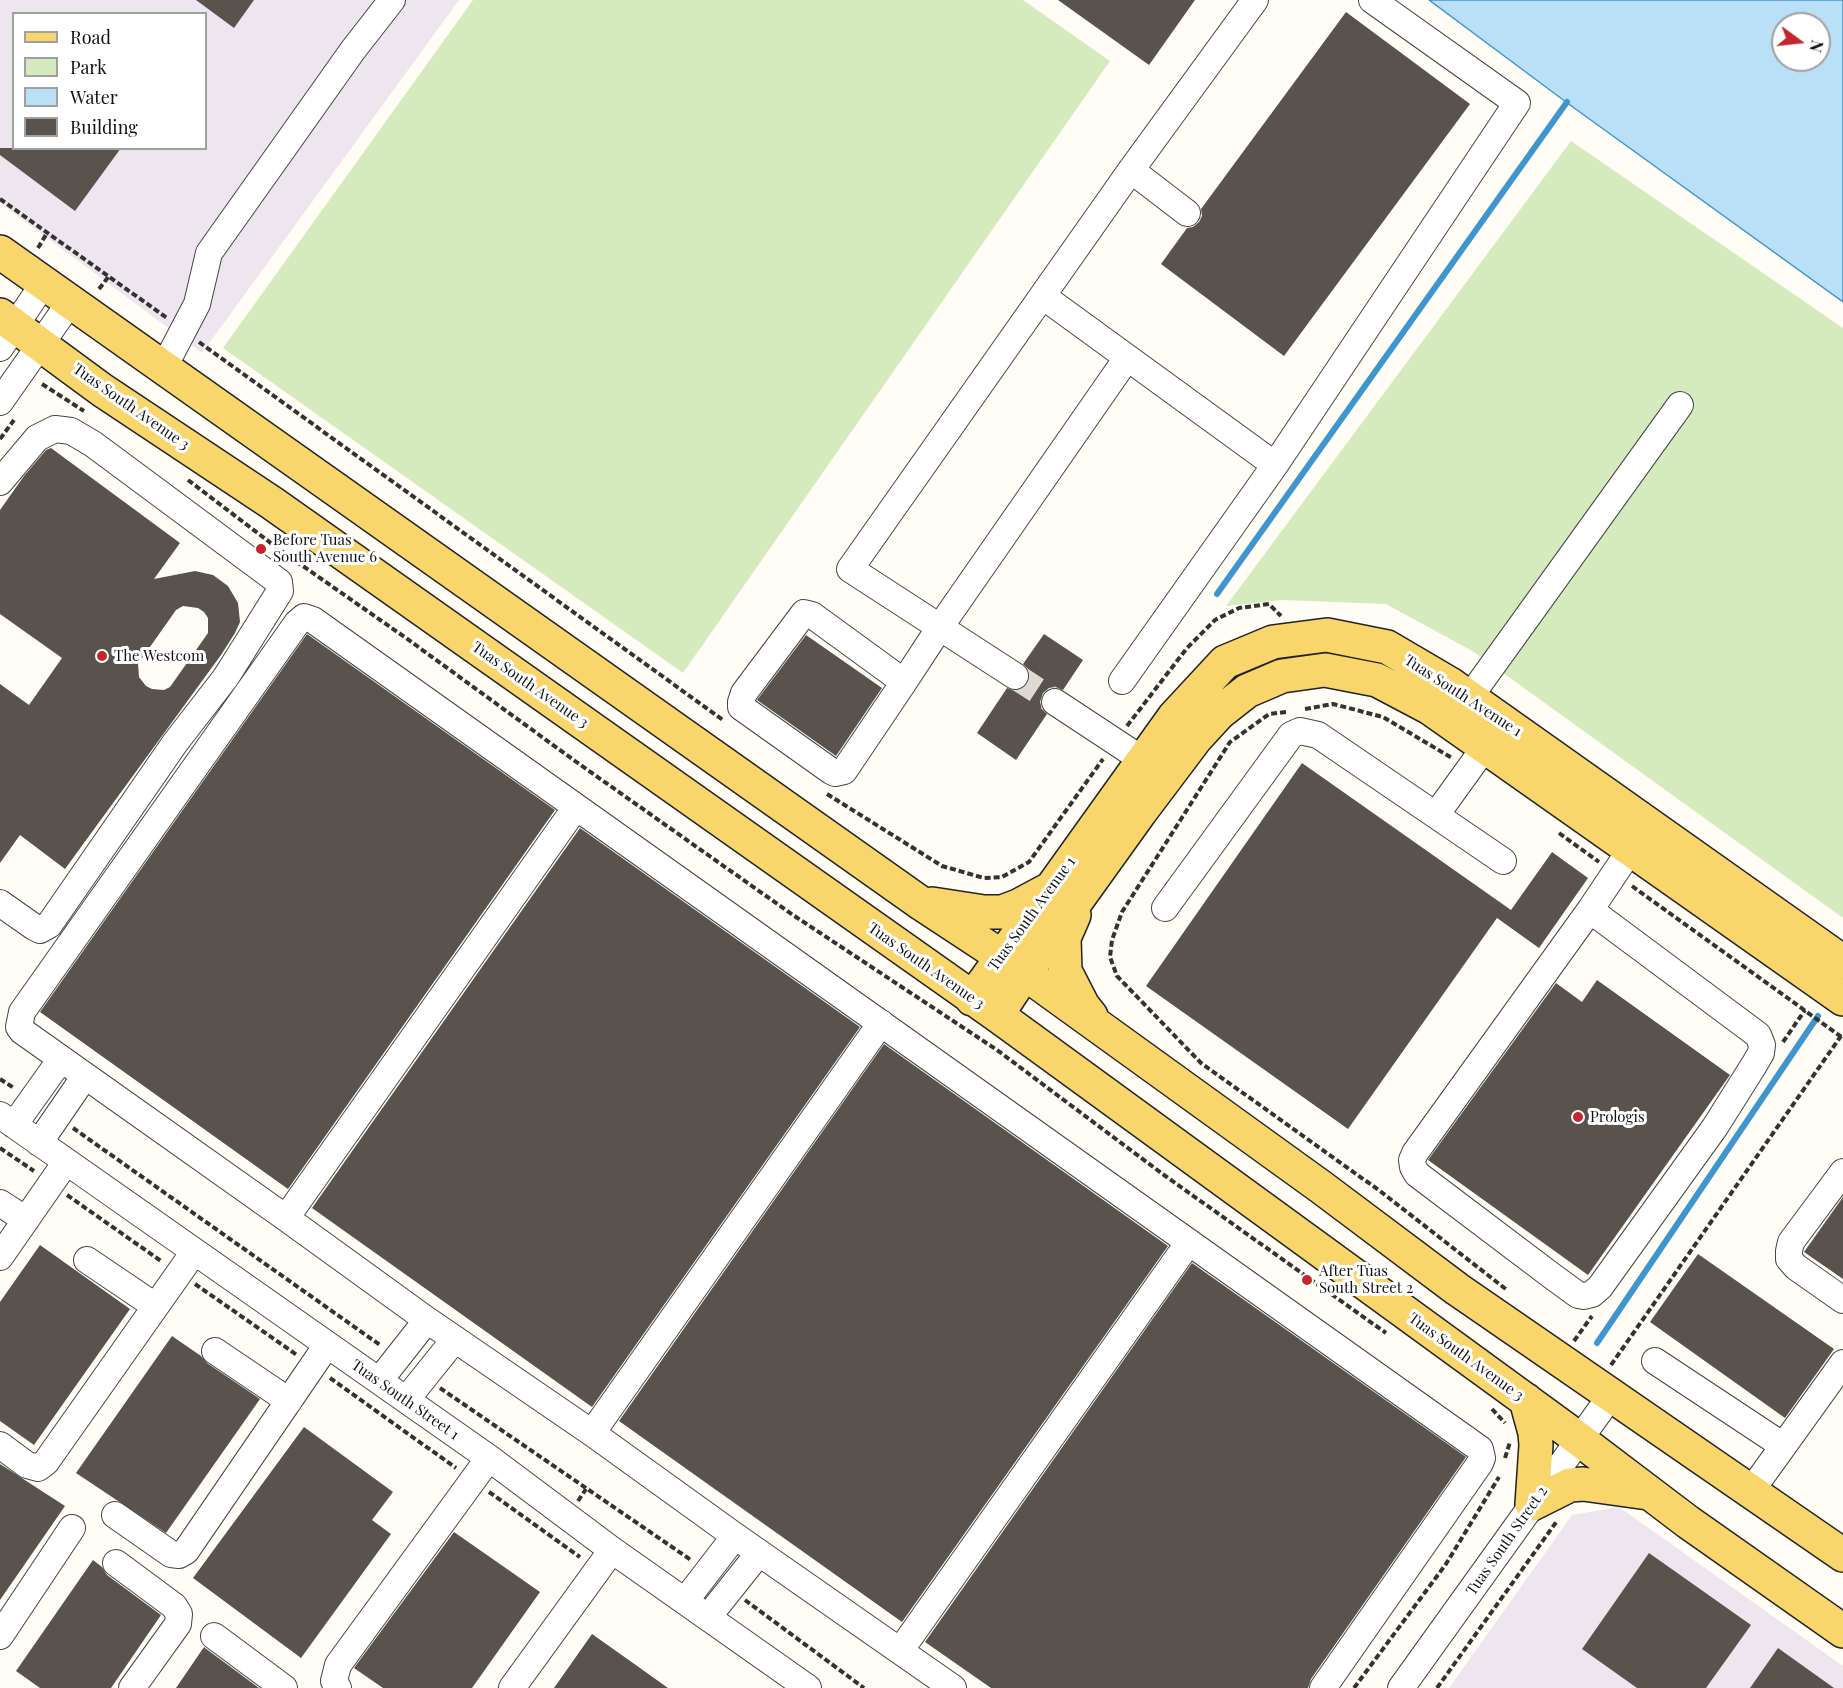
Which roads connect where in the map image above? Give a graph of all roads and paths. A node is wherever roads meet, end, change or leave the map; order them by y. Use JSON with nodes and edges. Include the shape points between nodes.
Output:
{"nodes":[{"id":1,"x":392,"y":0,"type":"edge"},
{"id":2,"x":1255,"y":0,"type":"edge"},
{"id":3,"x":1372,"y":0,"type":"edge"},
{"id":4,"x":1131,"y":170,"type":"junction"},
{"id":5,"x":0,"y":199,"type":"edge"},
{"id":6,"x":1187,"y":213,"type":"dead end"},
{"id":7,"x":47,"y":233,"type":"junction"},
{"id":8,"x":38,"y":248,"type":"dead end"},
{"id":9,"x":0,"y":252,"type":"edge"},
{"id":10,"x":109,"y":276,"type":"junction"},
{"id":11,"x":44,"y":283,"type":"junction"},
{"id":12,"x":85,"y":295,"type":"junction"},
{"id":13,"x":1044,"y":297,"type":"junction"},
{"id":14,"x":184,"y":331,"type":"junction"},
{"id":15,"x":14,"y":333,"type":"edge"},
{"id":16,"x":1127,"y":358,"type":"junction"},
{"id":17,"x":164,"y":367,"type":"junction"},
{"id":18,"x":42,"y":384,"type":"dead end"},
{"id":19,"x":0,"y":402,"type":"edge"},
{"id":20,"x":1680,"y":405,"type":"dead end"},
{"id":21,"x":92,"y":417,"type":"dead end"},
{"id":22,"x":1275,"y":465,"type":"junction"},
{"id":23,"x":186,"y":479,"type":"dead end"},
{"id":24,"x":0,"y":482,"type":"edge"},
{"id":25,"x":940,"y":627,"type":"junction"},
{"id":26,"x":1015,"y":676,"type":"tunnel mouth"},
{"id":27,"x":1122,"y":681,"type":"dead end"},
{"id":28,"x":904,"y":682,"type":"junction"},
{"id":29,"x":1469,"y":698,"type":"junction"},
{"id":30,"x":1055,"y":702,"type":"tunnel mouth"},
{"id":31,"x":730,"y":725,"type":"dead end"},
{"id":32,"x":1485,"y":747,"type":"junction"},
{"id":33,"x":1143,"y":760,"type":"junction"},
{"id":34,"x":827,"y":794,"type":"dead end"},
{"id":35,"x":576,"y":807,"type":"junction"},
{"id":36,"x":1436,"y":815,"type":"junction"},
{"id":37,"x":1631,"y":849,"type":"junction"},
{"id":38,"x":1503,"y":861,"type":"dead end"},
{"id":39,"x":1002,"y":877,"type":"dead end"},
{"id":40,"x":1050,"y":888,"type":"junction"},
{"id":41,"x":1084,"y":891,"type":"junction"},
{"id":42,"x":919,"y":901,"type":"junction"},
{"id":43,"x":0,"y":903,"type":"edge"},
{"id":44,"x":1165,"y":908,"type":"dead end"},
{"id":45,"x":1590,"y":910,"type":"junction"},
{"id":46,"x":1110,"y":957,"type":"dead end"},
{"id":47,"x":1843,"y":962,"type":"edge"},
{"id":48,"x":1013,"y":965,"type":"junction"},
{"id":49,"x":1843,"y":999,"type":"edge"},
{"id":50,"x":985,"y":1007,"type":"junction"},
{"id":51,"x":881,"y":1023,"type":"junction"},
{"id":52,"x":1105,"y":1032,"type":"junction"},
{"id":53,"x":1841,"y":1036,"type":"dead end"},
{"id":54,"x":61,"y":1059,"type":"junction"},
{"id":55,"x":85,"y":1076,"type":"junction"},
{"id":56,"x":57,"y":1117,"type":"junction"},
{"id":57,"x":7,"y":1120,"type":"edge"},
{"id":58,"x":39,"y":1143,"type":"junction"},
{"id":59,"x":0,"y":1148,"type":"edge"},
{"id":60,"x":66,"y":1162,"type":"junction"},
{"id":61,"x":1843,"y":1172,"type":"edge"},
{"id":62,"x":51,"y":1184,"type":"junction"},
{"id":63,"x":0,"y":1203,"type":"edge"},
{"id":64,"x":286,"y":1218,"type":"junction"},
{"id":65,"x":26,"y":1220,"type":"junction"},
{"id":66,"x":1189,"y":1242,"type":"junction"},
{"id":67,"x":194,"y":1252,"type":"junction"},
{"id":68,"x":0,"y":1257,"type":"edge"},
{"id":69,"x":87,"y":1260,"type":"dead end"},
{"id":70,"x":179,"y":1273,"type":"junction"},
{"id":71,"x":1513,"y":1294,"type":"dead end"},
{"id":72,"x":1843,"y":1300,"type":"edge"},
{"id":73,"x":155,"y":1306,"type":"junction"},
{"id":74,"x":426,"y":1320,"type":"junction"},
{"id":75,"x":1566,"y":1335,"type":"dead end"},
{"id":76,"x":1391,"y":1336,"type":"dead end"},
{"id":77,"x":455,"y":1339,"type":"junction"},
{"id":78,"x":327,"y":1345,"type":"junction"},
{"id":79,"x":1583,"y":1347,"type":"dead end"},
{"id":80,"x":215,"y":1352,"type":"dead end"},
{"id":81,"x":398,"y":1358,"type":"junction"},
{"id":82,"x":1601,"y":1360,"type":"dead end"},
{"id":83,"x":1655,"y":1361,"type":"dead end"},
{"id":84,"x":1843,"y":1363,"type":"edge"},
{"id":85,"x":312,"y":1366,"type":"junction"},
{"id":86,"x":425,"y":1377,"type":"junction"},
{"id":87,"x":1612,"y":1377,"type":"junction"},
{"id":88,"x":379,"y":1381,"type":"junction"},
{"id":89,"x":406,"y":1400,"type":"junction"},
{"id":90,"x":1526,"y":1400,"type":"junction"},
{"id":91,"x":289,"y":1401,"type":"junction"},
{"id":92,"x":1487,"y":1405,"type":"dead end"},
{"id":93,"x":592,"y":1433,"type":"junction"},
{"id":94,"x":1579,"y":1440,"type":"junction"},
{"id":95,"x":0,"y":1445,"type":"edge"},
{"id":96,"x":1782,"y":1445,"type":"junction"},
{"id":97,"x":489,"y":1458,"type":"junction"},
{"id":98,"x":1504,"y":1461,"type":"dead end"},
{"id":99,"x":1501,"y":1471,"type":"dead end"},
{"id":100,"x":472,"y":1480,"type":"junction"},
{"id":101,"x":1751,"y":1491,"type":"junction"},
{"id":102,"x":1651,"y":1493,"type":"junction"},
{"id":103,"x":1545,"y":1512,"type":"junction"},
{"id":104,"x":115,"y":1515,"type":"dead end"},
{"id":105,"x":72,"y":1528,"type":"dead end"},
{"id":106,"x":735,"y":1536,"type":"junction"},
{"id":107,"x":759,"y":1553,"type":"junction"},
{"id":108,"x":1843,"y":1555,"type":"edge"},
{"id":109,"x":605,"y":1559,"type":"junction"},
{"id":110,"x":116,"y":1563,"type":"dead end"},
{"id":111,"x":708,"y":1571,"type":"junction"},
{"id":112,"x":730,"y":1589,"type":"junction"},
{"id":113,"x":685,"y":1601,"type":"junction"},
{"id":114,"x":708,"y":1617,"type":"junction"},
{"id":115,"x":1843,"y":1631,"type":"edge"},
{"id":116,"x":0,"y":1636,"type":"edge"},
{"id":117,"x":214,"y":1636,"type":"dead end"},
{"id":118,"x":900,"y":1651,"type":"junction"},
{"id":119,"x":132,"y":1688,"type":"edge"},
{"id":120,"x":284,"y":1688,"type":"edge"},
{"id":121,"x":338,"y":1688,"type":"edge"},
{"id":122,"x":512,"y":1688,"type":"edge"},
{"id":123,"x":808,"y":1688,"type":"edge"},
{"id":124,"x":864,"y":1688,"type":"edge"},
{"id":125,"x":953,"y":1688,"type":"edge"},
{"id":126,"x":1323,"y":1688,"type":"edge"},
{"id":127,"x":1354,"y":1688,"type":"edge"},
{"id":128,"x":1401,"y":1688,"type":"edge"},
{"id":129,"x":1437,"y":1688,"type":"edge"}],
"edges":[{"from":1,"to":14,"type":"street","via":[[352,50],[209,253],[197,304]]},
{"from":2,"to":4,"type":"street"},
{"from":3,"to":22,"type":"street","via":[[1517,103]]},
{"from":4,"to":6,"type":"street"},
{"from":4,"to":13,"type":"street"},
{"from":5,"to":7,"type":"path"},
{"from":7,"to":8,"type":"path"},
{"from":7,"to":10,"type":"path"},
{"from":9,"to":11,"type":"main road"},
{"from":10,"to":12,"type":"path"},
{"from":10,"to":14,"type":"path"},
{"from":11,"to":12,"type":"main road"},
{"from":11,"to":15,"type":"street"},
{"from":12,"to":15,"type":"street"},
{"from":12,"to":17,"type":"main road"},
{"from":13,"to":16,"type":"street"},
{"from":13,"to":25,"type":"street","via":[[850,569]]},
{"from":14,"to":17,"type":"street"},
{"from":14,"to":31,"type":"path"},
{"from":15,"to":19,"type":"street"},
{"from":15,"to":50,"type":"main road","name":"Tuas South Avenue 3","via":[[282,510]]},
{"from":16,"to":22,"type":"street"},
{"from":16,"to":25,"type":"street"},
{"from":17,"to":42,"type":"main road"},
{"from":18,"to":21,"type":"path"},
{"from":20,"to":29,"type":"street"},
{"from":22,"to":27,"type":"street"},
{"from":23,"to":76,"type":"path","via":[[594,775],[793,915],[997,1050],[1164,1175]]},
{"from":24,"to":43,"type":"street","via":[[37,438],[55,429],[72,431],[279,582],[280,591],[226,677],[175,743],[49,925],[40,930]]},
{"from":25,"to":26,"type":"street"},
{"from":25,"to":28,"type":"street"},
{"from":28,"to":28,"type":"street","via":[[804,613],[744,693],[741,707],[831,771],[840,773]]},
{"from":29,"to":33,"type":"main road","name":"Tuas South Avenue 1","via":[[1387,647],[1327,635],[1273,642],[1225,662],[1174,717]]},
{"from":29,"to":47,"type":"main road","name":"Tuas South Avenue 1"},
{"from":30,"to":33,"type":"street"},
{"from":32,"to":36,"type":"street"},
{"from":32,"to":37,"type":"main road","name":"Tuas South Avenue 1"},
{"from":32,"to":41,"type":"main road","name":"Tuas South Avenue 1","via":[[1430,708],[1377,680],[1325,670],[1282,676],[1247,691],[1219,712]]},
{"from":33,"to":40,"type":"main road","name":"Tuas South Avenue 1"},
{"from":34,"to":39,"type":"path","via":[[942,866],[984,878]]},
{"from":35,"to":51,"type":"street"},
{"from":35,"to":54,"type":"street","via":[[304,617],[22,1012],[22,1031]]},
{"from":35,"to":64,"type":"street"},
{"from":36,"to":38,"type":"street"},
{"from":36,"to":44,"type":"street","via":[[1318,735],[1300,731],[1291,735]]},
{"from":37,"to":45,"type":"street"},
{"from":37,"to":49,"type":"main road","name":"Tuas South Avenue 1"},
{"from":40,"to":42,"type":"main road","via":[[1002,912]]},
{"from":40,"to":48,"type":"main road","name":"Tuas South Avenue 1"},
{"from":41,"to":48,"type":"main road","name":"Tuas South Avenue 1"},
{"from":41,"to":52,"type":"main road","via":[[1064,938],[1065,970],[1083,1006]]},
{"from":42,"to":48,"type":"main road"},
{"from":45,"to":45,"type":"street","via":[[1415,1153],[1413,1167],[1417,1174],[1578,1295],[1592,1294],[1600,1287],[1715,1127],[1761,1053],[1762,1045],[1758,1035]]},
{"from":46,"to":71,"type":"path","via":[[1117,976],[1201,1063],[1380,1191]]},
{"from":48,"to":50,"type":"main road","name":"Tuas South Avenue 1"},
{"from":48,"to":52,"type":"main road"},
{"from":50,"to":90,"type":"main road","name":"Tuas South Avenue 3"},
{"from":51,"to":66,"type":"street"},
{"from":51,"to":93,"type":"street"},
{"from":52,"to":87,"type":"main road","via":[[1596,1386]]},
{"from":53,"to":87,"type":"path"},
{"from":54,"to":55,"type":"street"},
{"from":54,"to":57,"type":"street"},
{"from":55,"to":56,"type":"street"},
{"from":55,"to":64,"type":"street"},
{"from":56,"to":58,"type":"street"},
{"from":56,"to":81,"type":"path"},
{"from":57,"to":58,"type":"street","name":"Tuas South Street 1"},
{"from":58,"to":60,"type":"street","name":"Tuas South Street 1"},
{"from":59,"to":62,"type":"path"},
{"from":60,"to":62,"type":"street"},
{"from":60,"to":67,"type":"street","name":"Tuas South Street 1"},
{"from":61,"to":72,"type":"street","via":[[1791,1242],[1789,1259]]},
{"from":62,"to":65,"type":"street"},
{"from":62,"to":70,"type":"path"},
{"from":63,"to":65,"type":"street"},
{"from":64,"to":74,"type":"street"},
{"from":65,"to":68,"type":"street"},
{"from":66,"to":118,"type":"street"},
{"from":66,"to":126,"type":"street","via":[[1482,1453],[1480,1463]]},
{"from":67,"to":70,"type":"street"},
{"from":67,"to":78,"type":"street","name":"Tuas South Street 1"},
{"from":69,"to":73,"type":"street"},
{"from":70,"to":73,"type":"street"},
{"from":70,"to":85,"type":"path"},
{"from":73,"to":95,"type":"street","via":[[46,1462],[38,1468],[27,1465]]},
{"from":74,"to":77,"type":"street"},
{"from":74,"to":81,"type":"street"},
{"from":75,"to":79,"type":"path"},
{"from":77,"to":86,"type":"street"},
{"from":77,"to":93,"type":"street"},
{"from":78,"to":85,"type":"street"},
{"from":78,"to":88,"type":"street","name":"Tuas South Street 1"},
{"from":80,"to":91,"type":"street"},
{"from":81,"to":88,"type":"street"},
{"from":82,"to":87,"type":"path"},
{"from":83,"to":96,"type":"street"},
{"from":84,"to":96,"type":"street"},
{"from":85,"to":91,"type":"street"},
{"from":85,"to":100,"type":"path"},
{"from":86,"to":89,"type":"street"},
{"from":86,"to":111,"type":"path"},
{"from":87,"to":94,"type":"street","name":"Tuas South Street 2"},
{"from":87,"to":101,"type":"main road"},
{"from":88,"to":89,"type":"street","name":"Tuas South Street 1"},
{"from":89,"to":97,"type":"street","name":"Tuas South Street 1"},
{"from":90,"to":94,"type":"main road","name":"Tuas South Avenue 3"},
{"from":90,"to":103,"type":"main road"},
{"from":91,"to":104,"type":"street","via":[[186,1551],[171,1554]]},
{"from":92,"to":98,"type":"path","via":[[1505,1423],[1510,1442]]},
{"from":93,"to":106,"type":"street"},
{"from":94,"to":102,"type":"main road","name":"Tuas South Avenue 3"},
{"from":94,"to":103,"type":"street","name":"Tuas South Street 2"},
{"from":96,"to":101,"type":"street"},
{"from":97,"to":100,"type":"street"},
{"from":97,"to":109,"type":"street","name":"Tuas South Street 1"},
{"from":99,"to":127,"type":"path","via":[[1446,1564]]},
{"from":100,"to":109,"type":"path","via":[[566,1548]]},
{"from":100,"to":121,"type":"street","via":[[338,1665],[334,1681]]},
{"from":101,"to":108,"type":"main road"},
{"from":102,"to":103,"type":"main road","via":[[1570,1485]]},
{"from":102,"to":115,"type":"main road","name":"Tuas South Avenue 3"},
{"from":103,"to":128,"type":"street","name":"Tuas South Street 2"},
{"from":103,"to":129,"type":"path"},
{"from":105,"to":116,"type":"street"},
{"from":106,"to":107,"type":"street"},
{"from":106,"to":111,"type":"street"},
{"from":107,"to":112,"type":"street"},
{"from":107,"to":118,"type":"street"},
{"from":109,"to":113,"type":"street","name":"Tuas South Street 1"},
{"from":109,"to":122,"type":"street"},
{"from":110,"to":119,"type":"street","via":[[174,1606],[179,1614],[178,1624]]},
{"from":111,"to":113,"type":"street"},
{"from":112,"to":114,"type":"street"},
{"from":112,"to":124,"type":"path"},
{"from":113,"to":114,"type":"street","name":"Tuas South Street 1"},
{"from":114,"to":123,"type":"street","name":"Tuas South Street 1"},
{"from":117,"to":120,"type":"street"},
{"from":118,"to":125,"type":"street"}]}
